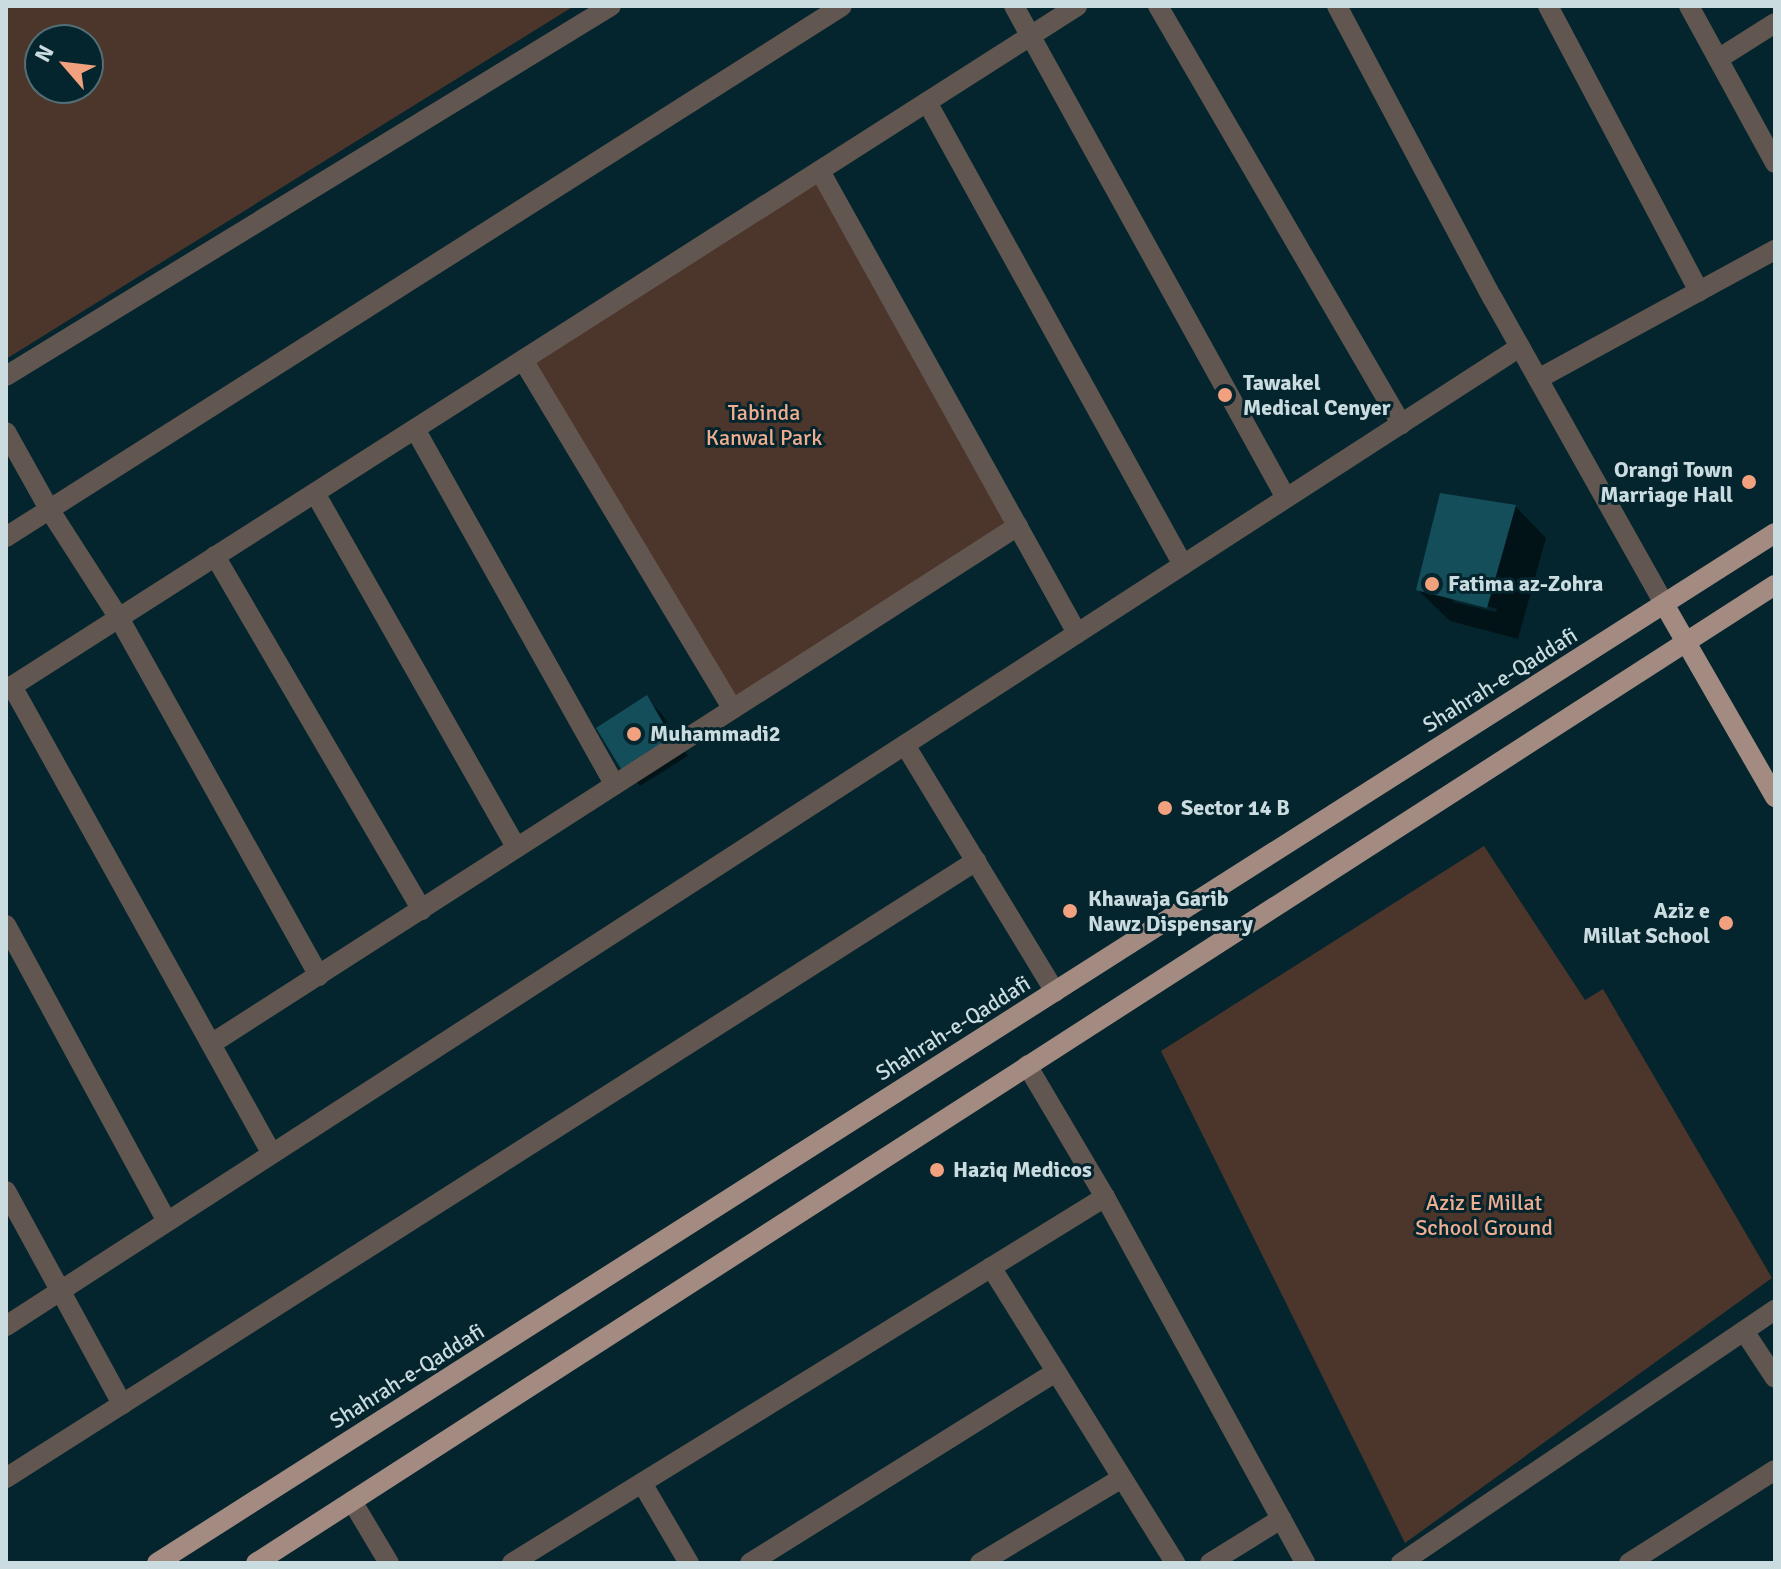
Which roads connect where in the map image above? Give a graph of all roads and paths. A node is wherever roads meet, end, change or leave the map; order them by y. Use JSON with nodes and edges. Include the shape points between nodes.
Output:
{"nodes":[{"id":1,"x":611,"y":6,"type":"edge"},
{"id":2,"x":842,"y":6,"type":"edge"},
{"id":3,"x":1014,"y":6,"type":"edge"},
{"id":4,"x":1077,"y":6,"type":"edge"},
{"id":5,"x":1158,"y":6,"type":"edge"},
{"id":6,"x":1337,"y":6,"type":"edge"},
{"id":7,"x":1548,"y":6,"type":"edge"},
{"id":8,"x":1689,"y":6,"type":"edge"},
{"id":9,"x":1775,"y":23,"type":"edge"},
{"id":10,"x":1030,"y":36,"type":"junction"},
{"id":11,"x":1718,"y":59,"type":"junction"},
{"id":12,"x":927,"y":102,"type":"junction"},
{"id":13,"x":1775,"y":163,"type":"edge"},
{"id":14,"x":820,"y":171,"type":"junction"},
{"id":15,"x":1775,"y":250,"type":"edge"},
{"id":16,"x":1699,"y":291,"type":"junction"},
{"id":17,"x":1520,"y":347,"type":"junction"},
{"id":18,"x":523,"y":360,"type":"junction"},
{"id":19,"x":6,"y":376,"type":"edge"},
{"id":20,"x":1538,"y":379,"type":"junction"},
{"id":21,"x":1401,"y":424,"type":"junction"},
{"id":22,"x":415,"y":429,"type":"junction"},
{"id":23,"x":6,"y":432,"type":"edge"},
{"id":24,"x":315,"y":493,"type":"junction"},
{"id":25,"x":1286,"y":498,"type":"junction"},
{"id":26,"x":49,"y":509,"type":"junction"},
{"id":27,"x":1018,"y":526,"type":"junction"},
{"id":28,"x":1775,"y":533,"type":"edge"},
{"id":29,"x":6,"y":537,"type":"edge"},
{"id":30,"x":215,"y":556,"type":"junction"},
{"id":31,"x":1183,"y":565,"type":"junction"},
{"id":32,"x":1775,"y":585,"type":"edge"},
{"id":33,"x":1664,"y":604,"type":"junction"},
{"id":34,"x":119,"y":618,"type":"junction"},
{"id":35,"x":1077,"y":633,"type":"junction"},
{"id":36,"x":1685,"y":641,"type":"junction"},
{"id":37,"x":9,"y":688,"type":"edge"},
{"id":38,"x":733,"y":709,"type":"junction"},
{"id":39,"x":905,"y":745,"type":"junction"},
{"id":40,"x":615,"y":785,"type":"junction"},
{"id":41,"x":1775,"y":797,"type":"edge"},
{"id":42,"x":517,"y":848,"type":"junction"},
{"id":43,"x":976,"y":861,"type":"junction"},
{"id":44,"x":422,"y":910,"type":"junction"},
{"id":45,"x":6,"y":925,"type":"edge"},
{"id":46,"x":319,"y":976,"type":"junction"},
{"id":47,"x":1055,"y":992,"type":"junction"},
{"id":48,"x":211,"y":1044,"type":"junction"},
{"id":49,"x":1027,"y":1065,"type":"junction"},
{"id":50,"x":272,"y":1154,"type":"junction"},
{"id":51,"x":6,"y":1191,"type":"edge"},
{"id":52,"x":1105,"y":1197,"type":"junction"},
{"id":53,"x":167,"y":1221,"type":"junction"},
{"id":54,"x":991,"y":1267,"type":"junction"},
{"id":55,"x":59,"y":1292,"type":"junction"},
{"id":56,"x":1775,"y":1310,"type":"edge"},
{"id":57,"x":6,"y":1326,"type":"edge"},
{"id":58,"x":1744,"y":1331,"type":"junction"},
{"id":59,"x":1056,"y":1372,"type":"junction"},
{"id":60,"x":1775,"y":1378,"type":"edge"},
{"id":61,"x":122,"y":1404,"type":"junction"},
{"id":62,"x":1775,"y":1470,"type":"edge"},
{"id":63,"x":6,"y":1478,"type":"edge"},
{"id":64,"x":1122,"y":1478,"type":"junction"},
{"id":65,"x":642,"y":1483,"type":"junction"},
{"id":66,"x":352,"y":1501,"type":"junction"},
{"id":67,"x":1281,"y":1519,"type":"junction"},
{"id":68,"x":536,"y":1557,"type":"edge"},
{"id":69,"x":157,"y":1563,"type":"edge"},
{"id":70,"x":256,"y":1563,"type":"edge"},
{"id":71,"x":389,"y":1563,"type":"edge"},
{"id":72,"x":512,"y":1563,"type":"edge"},
{"id":73,"x":689,"y":1563,"type":"edge"},
{"id":74,"x":750,"y":1563,"type":"edge"},
{"id":75,"x":980,"y":1563,"type":"edge"},
{"id":76,"x":1175,"y":1563,"type":"edge"},
{"id":77,"x":1210,"y":1563,"type":"edge"},
{"id":78,"x":1305,"y":1563,"type":"edge"},
{"id":79,"x":1401,"y":1563,"type":"edge"},
{"id":80,"x":1629,"y":1563,"type":"edge"}],
"edges":[{"from":1,"to":19,"type":"street"},
{"from":2,"to":26,"type":"street"},
{"from":3,"to":10,"type":"street"},
{"from":4,"to":10,"type":"street"},
{"from":5,"to":21,"type":"street"},
{"from":6,"to":17,"type":"street"},
{"from":7,"to":16,"type":"street"},
{"from":8,"to":11,"type":"street"},
{"from":9,"to":11,"type":"street"},
{"from":10,"to":12,"type":"street"},
{"from":10,"to":25,"type":"street"},
{"from":11,"to":13,"type":"street"},
{"from":12,"to":14,"type":"street"},
{"from":12,"to":31,"type":"street"},
{"from":14,"to":18,"type":"street"},
{"from":14,"to":27,"type":"street"},
{"from":15,"to":16,"type":"street"},
{"from":16,"to":20,"type":"street"},
{"from":17,"to":20,"type":"street"},
{"from":17,"to":21,"type":"street"},
{"from":18,"to":22,"type":"street"},
{"from":18,"to":38,"type":"street"},
{"from":20,"to":33,"type":"street"},
{"from":21,"to":25,"type":"street"},
{"from":22,"to":24,"type":"street"},
{"from":22,"to":40,"type":"street"},
{"from":23,"to":26,"type":"street"},
{"from":24,"to":30,"type":"street"},
{"from":24,"to":42,"type":"street"},
{"from":25,"to":31,"type":"street"},
{"from":26,"to":29,"type":"street"},
{"from":26,"to":34,"type":"street"},
{"from":27,"to":35,"type":"street"},
{"from":27,"to":38,"type":"street"},
{"from":28,"to":33,"type":"main road","name":"Shahrah-e-Qaddafi"},
{"from":30,"to":34,"type":"street"},
{"from":30,"to":44,"type":"street"},
{"from":31,"to":35,"type":"street"},
{"from":32,"to":36,"type":"main road"},
{"from":33,"to":36,"type":"main road"},
{"from":33,"to":47,"type":"main road","name":"Shahrah-e-Qaddafi"},
{"from":34,"to":37,"type":"street"},
{"from":34,"to":46,"type":"street"},
{"from":35,"to":39,"type":"street"},
{"from":36,"to":41,"type":"main road"},
{"from":36,"to":49,"type":"main road"},
{"from":37,"to":48,"type":"street"},
{"from":38,"to":40,"type":"street"},
{"from":39,"to":43,"type":"street"},
{"from":39,"to":50,"type":"street"},
{"from":40,"to":42,"type":"street"},
{"from":42,"to":44,"type":"street"},
{"from":43,"to":47,"type":"street"},
{"from":43,"to":61,"type":"street"},
{"from":44,"to":46,"type":"street"},
{"from":45,"to":53,"type":"street"},
{"from":46,"to":48,"type":"street"},
{"from":47,"to":69,"type":"main road","name":"Shahrah-e-Qaddafi"},
{"from":48,"to":50,"type":"street"},
{"from":49,"to":52,"type":"street"},
{"from":49,"to":66,"type":"main road"},
{"from":50,"to":53,"type":"street"},
{"from":51,"to":55,"type":"street"},
{"from":52,"to":54,"type":"street"},
{"from":52,"to":67,"type":"street"},
{"from":53,"to":55,"type":"street"},
{"from":54,"to":59,"type":"street"},
{"from":54,"to":65,"type":"street"},
{"from":55,"to":57,"type":"street"},
{"from":55,"to":61,"type":"street"},
{"from":56,"to":58,"type":"street"},
{"from":58,"to":60,"type":"street"},
{"from":58,"to":79,"type":"street"},
{"from":59,"to":64,"type":"street"},
{"from":59,"to":74,"type":"street"},
{"from":61,"to":63,"type":"street"},
{"from":62,"to":80,"type":"street"},
{"from":64,"to":75,"type":"street"},
{"from":64,"to":76,"type":"street"},
{"from":65,"to":68,"type":"street"},
{"from":65,"to":73,"type":"street"},
{"from":66,"to":70,"type":"main road"},
{"from":66,"to":71,"type":"street"},
{"from":67,"to":77,"type":"street"},
{"from":67,"to":78,"type":"street"},
{"from":68,"to":72,"type":"street"}]}
